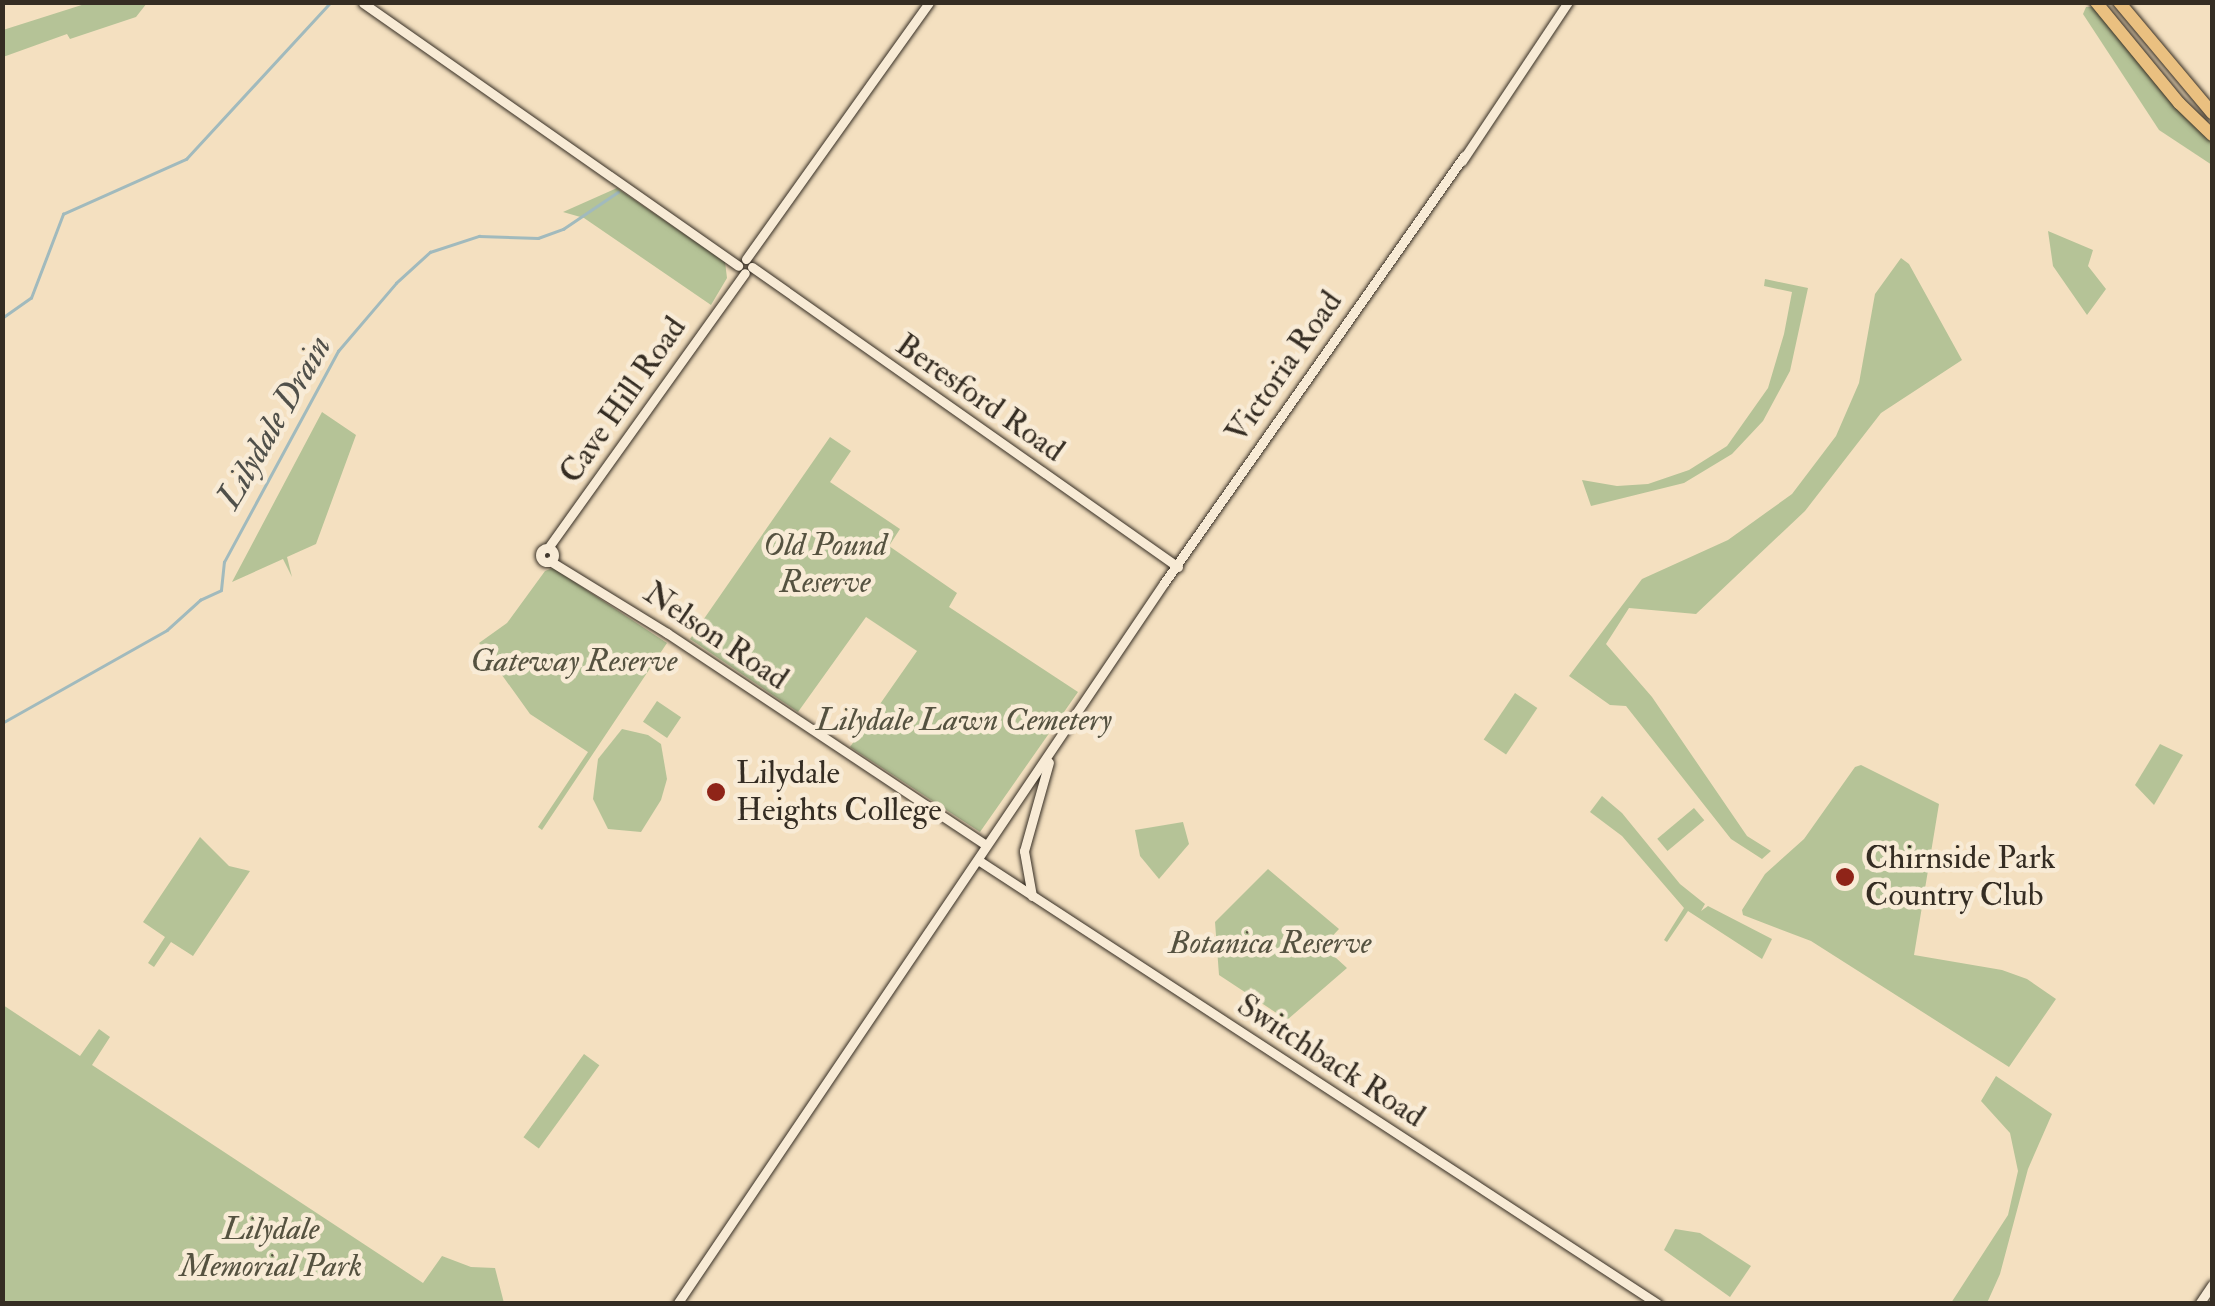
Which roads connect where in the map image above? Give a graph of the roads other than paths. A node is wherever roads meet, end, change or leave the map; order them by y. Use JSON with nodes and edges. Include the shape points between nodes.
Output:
{"nodes":[{"id":1,"x":928,"y":2,"type":"edge"},
{"id":2,"x":1571,"y":2,"type":"edge"},
{"id":3,"x":2096,"y":2,"type":"edge"},
{"id":4,"x":2119,"y":2,"type":"edge"},
{"id":5,"x":2212,"y":112,"type":"edge"},
{"id":6,"x":2212,"y":135,"type":"edge"},
{"id":7,"x":745,"y":266,"type":"junction"},
{"id":8,"x":551,"y":554,"type":"joint"},
{"id":9,"x":1179,"y":566,"type":"junction"},
{"id":10,"x":1053,"y":750,"type":"junction"},
{"id":11,"x":986,"y":845,"type":"junction"},
{"id":12,"x":978,"y":860,"type":"junction"},
{"id":13,"x":1032,"y":896,"type":"junction"},
{"id":14,"x":2212,"y":1285,"type":"edge"},
{"id":15,"x":2212,"y":1293,"type":"edge"},
{"id":16,"x":674,"y":1304,"type":"edge"},
{"id":17,"x":1658,"y":1304,"type":"edge"},
{"id":18,"x":2202,"y":1304,"type":"edge"}],
"edges":[{"from":1,"to":7,"type":"main road","name":"Cave Hill Road"},
{"from":2,"to":9,"type":"main road","name":"Victoria Road"},
{"from":3,"to":6,"type":"highway"},
{"from":4,"to":5,"type":"highway"},
{"from":7,"to":7,"type":"main road","name":"Beresford Road","via":[[363,2]]},
{"from":7,"to":8,"type":"main road","name":"Cave Hill Road"},
{"from":7,"to":9,"type":"main road","name":"Beresford Road"},
{"from":8,"to":11,"type":"main road","name":"Nelson Road"},
{"from":9,"to":10,"type":"main road","name":"Victoria Road"},
{"from":10,"to":11,"type":"main road","name":"Victoria Road"},
{"from":10,"to":13,"type":"main road","via":[[1024,844]]},
{"from":11,"to":12,"type":"main road","name":"Victoria Road"},
{"from":12,"to":13,"type":"main road","name":"Switchback Road"},
{"from":12,"to":16,"type":"main road","name":"Victoria Road"},
{"from":13,"to":17,"type":"main road","name":"Switchback Road"},
{"from":14,"to":18,"type":"main road"},
{"from":15,"to":18,"type":"main road"}]}
